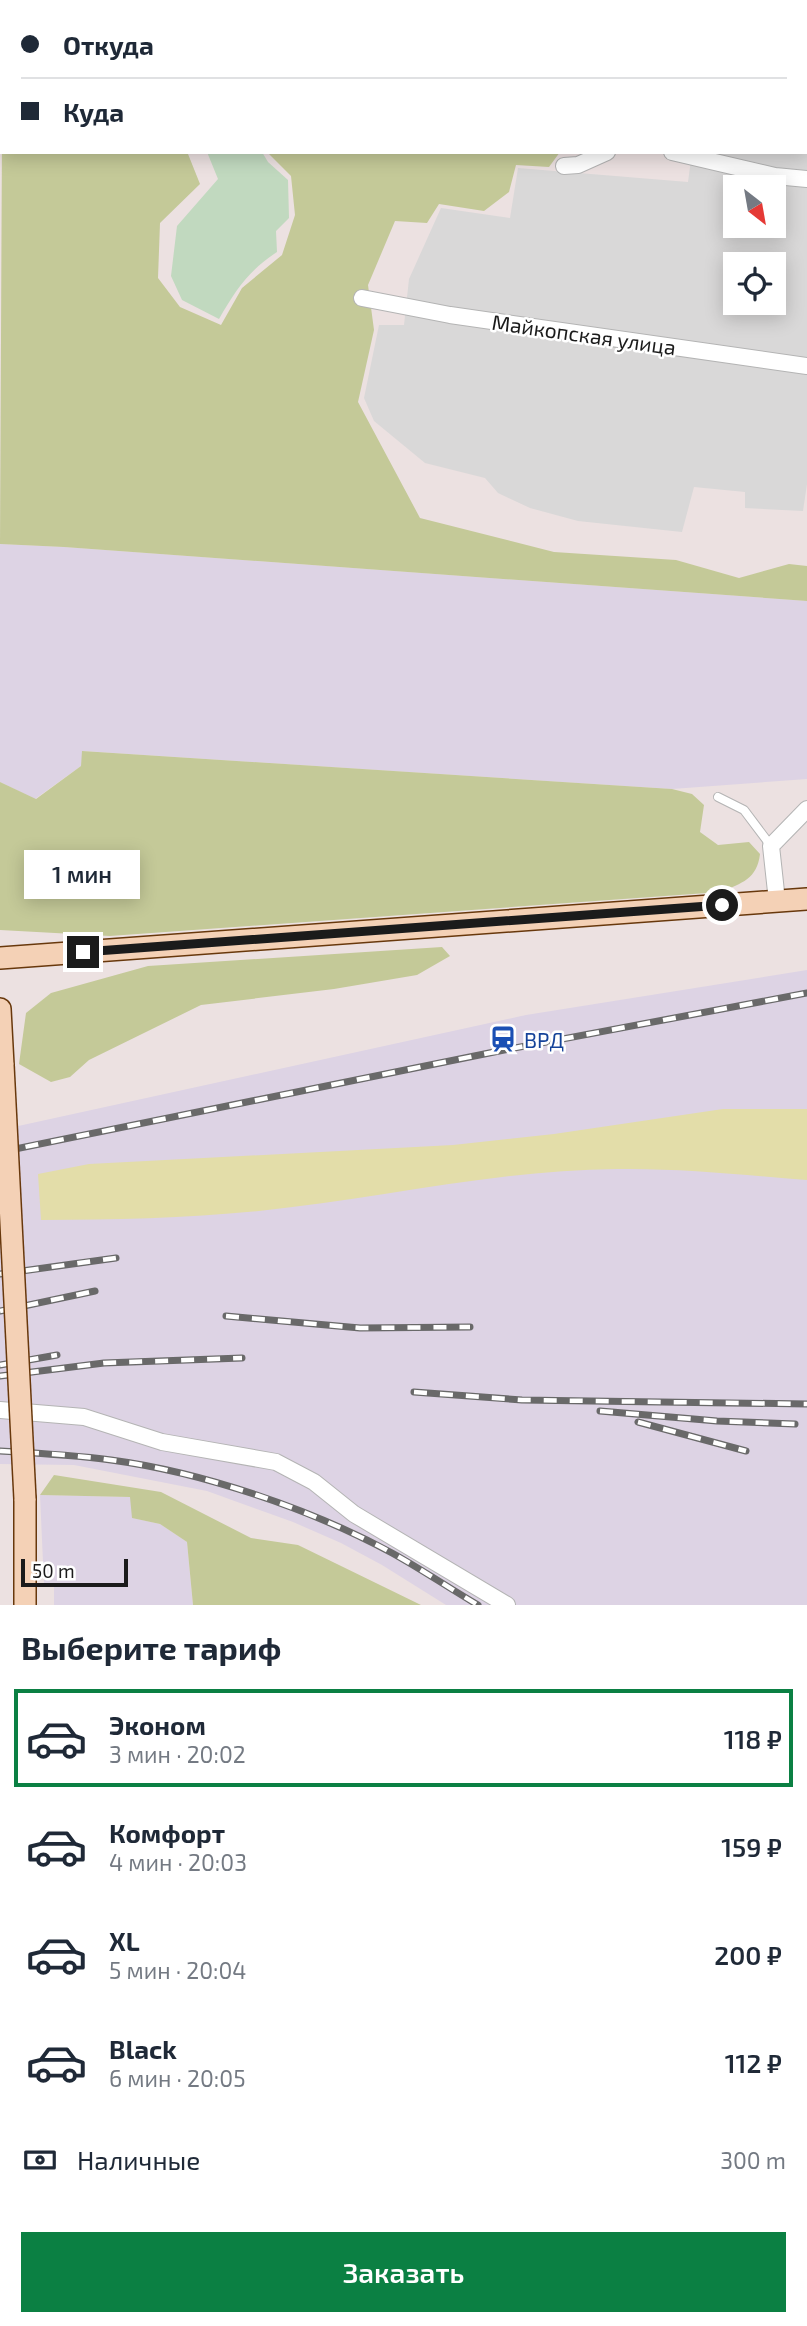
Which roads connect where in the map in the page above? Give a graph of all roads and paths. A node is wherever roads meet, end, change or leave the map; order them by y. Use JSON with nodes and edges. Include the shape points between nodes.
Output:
{"nodes":[{"id":1,"x":603,"y":154,"type":"edge"},
{"id":2,"x":681,"y":154,"type":"edge"},
{"id":3,"x":564,"y":166,"type":"dead end"},
{"id":4,"x":807,"y":179,"type":"edge"},
{"id":5,"x":362,"y":298,"type":"dead end"},
{"id":6,"x":807,"y":366,"type":"edge"},
{"id":7,"x":718,"y":797,"type":"dead end"},
{"id":8,"x":807,"y":809,"type":"edge"},
{"id":9,"x":771,"y":846,"type":"junction"},
{"id":10,"x":807,"y":899,"type":"edge"},
{"id":11,"x":777,"y":901,"type":"junction"},
{"id":12,"x":0,"y":958,"type":"edge"},
{"id":13,"x":0,"y":1009,"type":"edge"},
{"id":14,"x":0,"y":1410,"type":"edge"},
{"id":15,"x":25,"y":1605,"type":"edge"},
{"id":16,"x":507,"y":1605,"type":"edge"}],
"edges":[{"from":1,"to":3,"type":"street"},
{"from":2,"to":4,"type":"street"},
{"from":5,"to":6,"type":"street","name":"Майкопская улица"},
{"from":7,"to":9,"type":"lane","via":[[744,810]]},
{"from":8,"to":9,"type":"street"},
{"from":9,"to":11,"type":"street"},
{"from":10,"to":11,"type":"street"},
{"from":11,"to":12,"type":"street"},
{"from":13,"to":15,"type":"street","bridge":true},
{"from":14,"to":16,"type":"street","via":[[84,1417],[162,1442],[276,1462]]}]}
